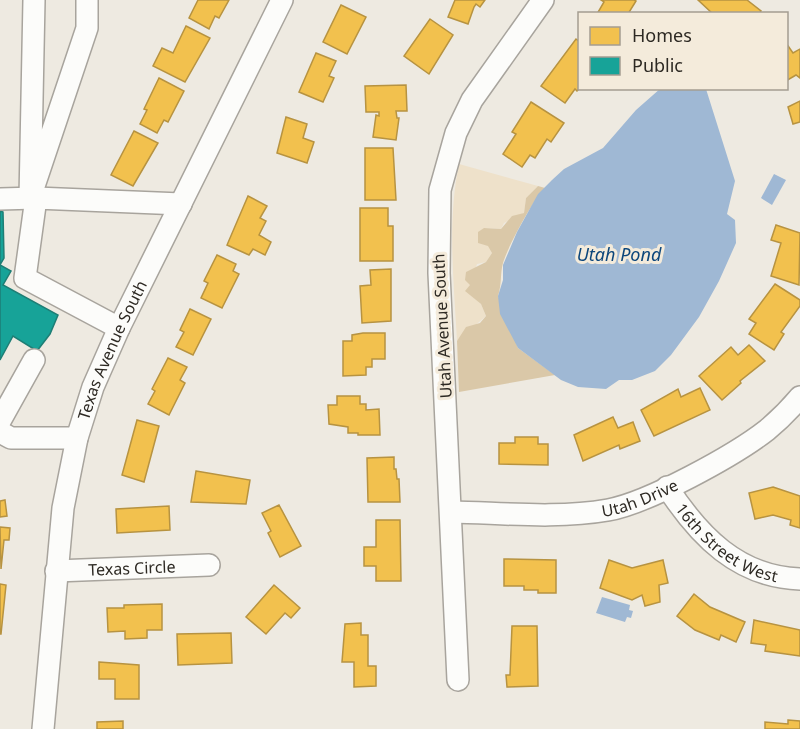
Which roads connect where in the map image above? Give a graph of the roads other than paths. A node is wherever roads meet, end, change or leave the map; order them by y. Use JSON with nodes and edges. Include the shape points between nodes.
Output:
{"nodes":[{"id":1,"x":34,"y":0,"type":"edge"},
{"id":2,"x":87,"y":0,"type":"edge"},
{"id":3,"x":282,"y":0,"type":"edge"},
{"id":4,"x":543,"y":0,"type":"edge"},
{"id":5,"x":33,"y":198,"type":"junction"},
{"id":6,"x":0,"y":199,"type":"edge"},
{"id":7,"x":181,"y":204,"type":"junction"},
{"id":8,"x":119,"y":328,"type":"junction"},
{"id":9,"x":34,"y":360,"type":"dead end"},
{"id":10,"x":800,"y":398,"type":"edge"},
{"id":11,"x":0,"y":421,"type":"edge"},
{"id":12,"x":0,"y":432,"type":"edge"},
{"id":13,"x":77,"y":438,"type":"junction"},
{"id":14,"x":667,"y":487,"type":"junction"},
{"id":15,"x":452,"y":512,"type":"junction"},
{"id":16,"x":209,"y":565,"type":"dead end"},
{"id":17,"x":56,"y":571,"type":"junction"},
{"id":18,"x":800,"y":579,"type":"edge"},
{"id":19,"x":458,"y":680,"type":"dead end"},
{"id":20,"x":43,"y":729,"type":"edge"}],
"edges":[{"from":1,"to":5,"type":"street"},
{"from":2,"to":5,"type":"street","via":[[87,28]]},
{"from":3,"to":7,"type":"street","name":"Texas Avenue South"},
{"from":4,"to":15,"type":"street","name":"Utah Avenue South","via":[[468,109],[450,151],[440,190],[439,273]]},
{"from":5,"to":6,"type":"street"},
{"from":5,"to":7,"type":"street"},
{"from":5,"to":8,"type":"street","via":[[25,278]]},
{"from":7,"to":8,"type":"street","name":"Texas Avenue South"},
{"from":8,"to":13,"type":"street","name":"Texas Avenue South","via":[[93,387]]},
{"from":9,"to":11,"type":"street"},
{"from":10,"to":14,"type":"street","name":"Utah Drive","via":[[747,444]]},
{"from":12,"to":13,"type":"street","via":[[11,438]]},
{"from":13,"to":17,"type":"street","name":"Texas Avenue South"},
{"from":14,"to":15,"type":"street","name":"Utah Drive","via":[[623,506],[591,512]]},
{"from":14,"to":18,"type":"street","name":"16th Street West","via":[[705,538],[729,557],[753,570]]},
{"from":15,"to":19,"type":"street","name":"Utah Avenue South"},
{"from":16,"to":17,"type":"street","name":"Texas Circle"},
{"from":17,"to":20,"type":"street","name":"Texas Avenue South"}]}
